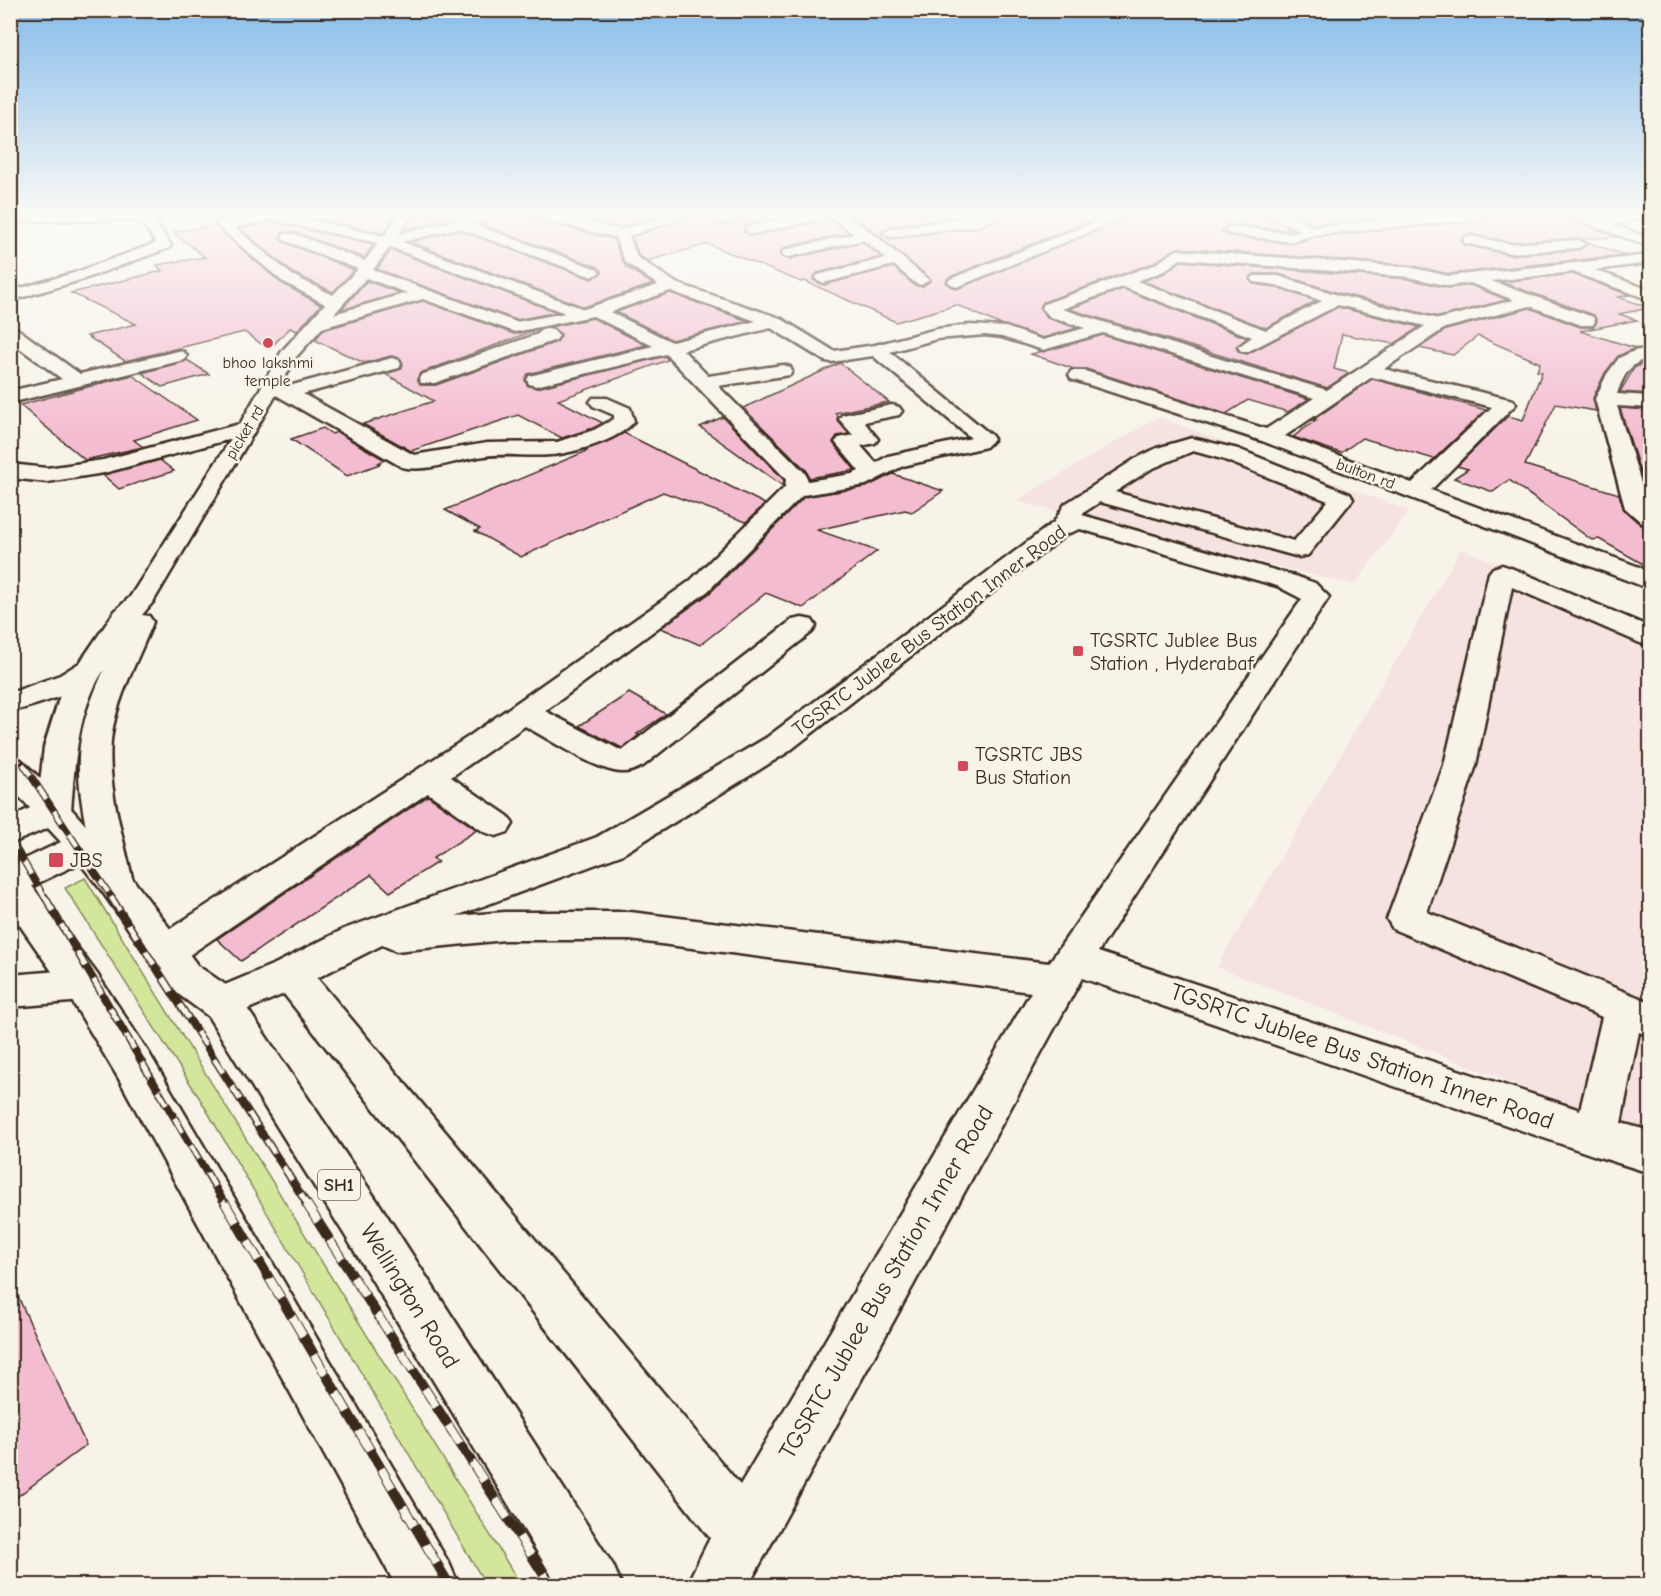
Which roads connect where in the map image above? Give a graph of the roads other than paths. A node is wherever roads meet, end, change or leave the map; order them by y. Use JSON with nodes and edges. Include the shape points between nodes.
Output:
{"nodes":[{"id":1,"x":32,"y":289,"type":"edge"},
{"id":2,"x":309,"y":289,"type":"edge"},
{"id":3,"x":346,"y":289,"type":"edge"},
{"id":4,"x":413,"y":289,"type":"edge"},
{"id":5,"x":487,"y":289,"type":"edge"},
{"id":6,"x":501,"y":289,"type":"edge"},
{"id":7,"x":660,"y":289,"type":"edge"},
{"id":8,"x":680,"y":289,"type":"edge"},
{"id":9,"x":1099,"y":289,"type":"edge"},
{"id":10,"x":1144,"y":289,"type":"edge"},
{"id":11,"x":1304,"y":289,"type":"edge"},
{"id":12,"x":1499,"y":289,"type":"edge"},
{"id":13,"x":1635,"y":289,"type":"edge"},
{"id":14,"x":490,"y":291,"type":"junction"},
{"id":15,"x":423,"y":294,"type":"junction"},
{"id":16,"x":1650,"y":295,"type":"edge"},
{"id":17,"x":10,"y":296,"type":"edge"},
{"id":18,"x":1336,"y":300,"type":"junction"},
{"id":19,"x":444,"y":301,"type":"junction"},
{"id":20,"x":1530,"y":301,"type":"junction"},
{"id":21,"x":336,"y":303,"type":"junction"},
{"id":22,"x":589,"y":313,"type":"junction"},
{"id":23,"x":1587,"y":321,"type":"dead end"},
{"id":24,"x":774,"y":322,"type":"junction"},
{"id":25,"x":318,"y":324,"type":"junction"},
{"id":26,"x":1439,"y":324,"type":"junction"},
{"id":27,"x":520,"y":326,"type":"junction"},
{"id":28,"x":1103,"y":328,"type":"junction"},
{"id":29,"x":10,"y":332,"type":"edge"},
{"id":30,"x":1265,"y":336,"type":"junction"},
{"id":31,"x":486,"y":337,"type":"dead end"},
{"id":32,"x":670,"y":348,"type":"junction"},
{"id":33,"x":877,"y":350,"type":"junction"},
{"id":34,"x":1650,"y":352,"type":"edge"},
{"id":35,"x":178,"y":356,"type":"dead end"},
{"id":36,"x":392,"y":364,"type":"dead end"},
{"id":37,"x":1217,"y":364,"type":"junction"},
{"id":38,"x":783,"y":371,"type":"dead end"},
{"id":39,"x":1370,"y":371,"type":"junction"},
{"id":40,"x":1078,"y":375,"type":"dead end"},
{"id":41,"x":428,"y":379,"type":"dead end"},
{"id":42,"x":77,"y":381,"type":"junction"},
{"id":43,"x":536,"y":381,"type":"dead end"},
{"id":44,"x":704,"y":382,"type":"junction"},
{"id":45,"x":279,"y":389,"type":"junction"},
{"id":46,"x":10,"y":397,"type":"edge"},
{"id":47,"x":1332,"y":397,"type":"junction"},
{"id":48,"x":1605,"y":399,"type":"junction"},
{"id":49,"x":600,"y":402,"type":"dead end"},
{"id":50,"x":1650,"y":402,"type":"edge"},
{"id":51,"x":892,"y":411,"type":"dead end"},
{"id":52,"x":248,"y":428,"type":"junction"},
{"id":53,"x":1269,"y":437,"type":"junction"},
{"id":54,"x":10,"y":471,"type":"edge"},
{"id":55,"x":872,"y":472,"type":"junction"},
{"id":56,"x":796,"y":489,"type":"junction"},
{"id":57,"x":1416,"y":492,"type":"junction"},
{"id":58,"x":1098,"y":494,"type":"junction"},
{"id":59,"x":1646,"y":512,"type":"edge"},
{"id":60,"x":1064,"y":526,"type":"junction"},
{"id":61,"x":1650,"y":581,"type":"edge"},
{"id":62,"x":140,"y":602,"type":"junction"},
{"id":63,"x":802,"y":626,"type":"dead end"},
{"id":64,"x":1650,"y":637,"type":"edge"},
{"id":65,"x":94,"y":666,"type":"junction"},
{"id":66,"x":10,"y":703,"type":"edge"},
{"id":67,"x":524,"y":712,"type":"junction"},
{"id":68,"x":10,"y":767,"type":"edge"},
{"id":69,"x":428,"y":777,"type":"junction"},
{"id":70,"x":54,"y":811,"type":"junction"},
{"id":71,"x":496,"y":824,"type":"dead end"},
{"id":72,"x":10,"y":832,"type":"edge"},
{"id":73,"x":86,"y":846,"type":"junction"},
{"id":74,"x":10,"y":882,"type":"edge"},
{"id":75,"x":115,"y":882,"type":"junction"},
{"id":76,"x":357,"y":939,"type":"junction"},
{"id":77,"x":166,"y":951,"type":"junction"},
{"id":78,"x":1066,"y":970,"type":"junction"},
{"id":79,"x":291,"y":974,"type":"junction"},
{"id":80,"x":82,"y":985,"type":"junction"},
{"id":81,"x":10,"y":991,"type":"edge"},
{"id":82,"x":222,"y":1004,"type":"junction"},
{"id":83,"x":1637,"y":1013,"type":"edge"},
{"id":84,"x":1596,"y":1136,"type":"junction"},
{"id":85,"x":1650,"y":1152,"type":"edge"},
{"id":86,"x":743,"y":1534,"type":"junction"},
{"id":87,"x":429,"y":1586,"type":"edge"},
{"id":88,"x":592,"y":1586,"type":"edge"},
{"id":89,"x":716,"y":1586,"type":"edge"}],
"edges":[{"from":1,"to":17,"type":"street"},
{"from":2,"to":21,"type":"street"},
{"from":3,"to":21,"type":"street","name":"picket rd"},
{"from":4,"to":15,"type":"street"},
{"from":5,"to":14,"type":"street"},
{"from":6,"to":14,"type":"street"},
{"from":7,"to":22,"type":"street"},
{"from":8,"to":24,"type":"street"},
{"from":9,"to":28,"type":"street","via":[[1050,308]]},
{"from":10,"to":30,"type":"street"},
{"from":11,"to":18,"type":"street"},
{"from":12,"to":20,"type":"street"},
{"from":13,"to":16,"type":"street"},
{"from":14,"to":19,"type":"street"},
{"from":14,"to":22,"type":"street"},
{"from":15,"to":19,"type":"street"},
{"from":15,"to":25,"type":"street"},
{"from":18,"to":26,"type":"street"},
{"from":18,"to":30,"type":"street"},
{"from":19,"to":27,"type":"street"},
{"from":20,"to":23,"type":"street"},
{"from":20,"to":26,"type":"street"},
{"from":21,"to":25,"type":"street","name":"picket rd"},
{"from":22,"to":27,"type":"street"},
{"from":22,"to":32,"type":"street"},
{"from":24,"to":32,"type":"street"},
{"from":24,"to":33,"type":"street","via":[[831,357]]},
{"from":25,"to":45,"type":"street","name":"picket rd","via":[[288,356]]},
{"from":26,"to":39,"type":"street"},
{"from":27,"to":31,"type":"street"},
{"from":27,"to":41,"type":"street","via":[[550,336]]},
{"from":28,"to":33,"type":"street","via":[[1043,345],[1017,334],[975,330],[939,334]]},
{"from":28,"to":37,"type":"street"},
{"from":29,"to":42,"type":"street"},
{"from":30,"to":37,"type":"street"},
{"from":32,"to":43,"type":"street"},
{"from":32,"to":44,"type":"street"},
{"from":33,"to":55,"type":"street","via":[[984,439],[896,461]]},
{"from":34,"to":48,"type":"street","via":[[1622,363]]},
{"from":35,"to":42,"type":"street"},
{"from":36,"to":45,"type":"street"},
{"from":37,"to":47,"type":"street"},
{"from":38,"to":44,"type":"street"},
{"from":39,"to":47,"type":"street"},
{"from":39,"to":57,"type":"street","via":[[1506,404]]},
{"from":40,"to":53,"type":"street","name":"bulton rd"},
{"from":42,"to":46,"type":"street"},
{"from":44,"to":56,"type":"street","via":[[797,478]]},
{"from":45,"to":49,"type":"street","via":[[410,462],[421,463],[486,449],[553,449],[584,440],[623,422],[623,412]]},
{"from":45,"to":52,"type":"street","name":"picket rd"},
{"from":47,"to":53,"type":"street"},
{"from":48,"to":50,"type":"street"},
{"from":48,"to":59,"type":"street"},
{"from":51,"to":55,"type":"street","via":[[849,419],[868,439],[846,442]]},
{"from":52,"to":54,"type":"street","via":[[104,466],[47,475]]},
{"from":52,"to":62,"type":"street","name":"picket rd"},
{"from":53,"to":57,"type":"street","name":"bulton rd"},
{"from":55,"to":56,"type":"street","via":[[858,480]]},
{"from":56,"to":67,"type":"street","via":[[699,586]]},
{"from":57,"to":61,"type":"street","name":"bulton rd"},
{"from":58,"to":58,"type":"street","via":[[1143,464],[1192,444],[1230,453],[1342,499],[1299,550]]},
{"from":58,"to":60,"type":"street","via":[[1073,509]]},
{"from":60,"to":76,"type":"street","name":"TGSRTC Jublee Bus Station Inner Road","via":[[777,745],[609,846]]},
{"from":60,"to":78,"type":"street","name":"TGSRTC Jublee Bus Station Inner Road","via":[[1081,522],[1286,581],[1316,597]]},
{"from":62,"to":65,"type":"street","name":"picket rd","via":[[125,616]]},
{"from":62,"to":75,"type":"street","name":"picket rd","via":[[140,620],[99,723],[96,741],[99,800]]},
{"from":63,"to":67,"type":"street","via":[[624,762],[610,759]]},
{"from":64,"to":83,"type":"street","via":[[1502,573],[1460,765],[1406,919]]},
{"from":65,"to":66,"type":"street","via":[[70,681]]},
{"from":65,"to":70,"type":"street","name":"picket rd","via":[[77,689],[63,731]]},
{"from":67,"to":69,"type":"street"},
{"from":68,"to":70,"type":"street","name":"Wellington Road","number":"SH1"},
{"from":69,"to":71,"type":"street"},
{"from":69,"to":77,"type":"street"},
{"from":70,"to":72,"type":"street"},
{"from":70,"to":73,"type":"street","name":"Wellington Road","number":"SH1"},
{"from":73,"to":74,"type":"street"},
{"from":73,"to":75,"type":"street","name":"Wellington Road","number":"SH1"},
{"from":74,"to":80,"type":"street"},
{"from":75,"to":77,"type":"street","name":"Wellington Road","number":"SH1"},
{"from":76,"to":78,"type":"street","name":"TGSRTC Jublee Bus Station Inner Road","via":[[505,927],[630,926]]},
{"from":76,"to":79,"type":"street","name":"TGSRTC Jublee Bus Station Inner Road"},
{"from":77,"to":82,"type":"street","name":"Wellington Road","number":"SH1","via":[[184,978]]},
{"from":78,"to":84,"type":"street","name":"TGSRTC Jublee Bus Station Inner Road"},
{"from":78,"to":86,"type":"street","name":"TGSRTC Jublee Bus Station Inner Road"},
{"from":79,"to":82,"type":"street","name":"TGSRTC Jublee Bus Station Inner Road"},
{"from":79,"to":86,"type":"street"},
{"from":80,"to":81,"type":"street"},
{"from":80,"to":87,"type":"street","via":[[134,1066]]},
{"from":82,"to":88,"type":"street","name":"Wellington Road","number":"SH1"},
{"from":83,"to":84,"type":"street"},
{"from":84,"to":85,"type":"street","name":"TGSRTC Jublee Bus Station Inner Road"},
{"from":86,"to":89,"type":"street","name":"TGSRTC Jublee Bus Station Inner Road"}]}
